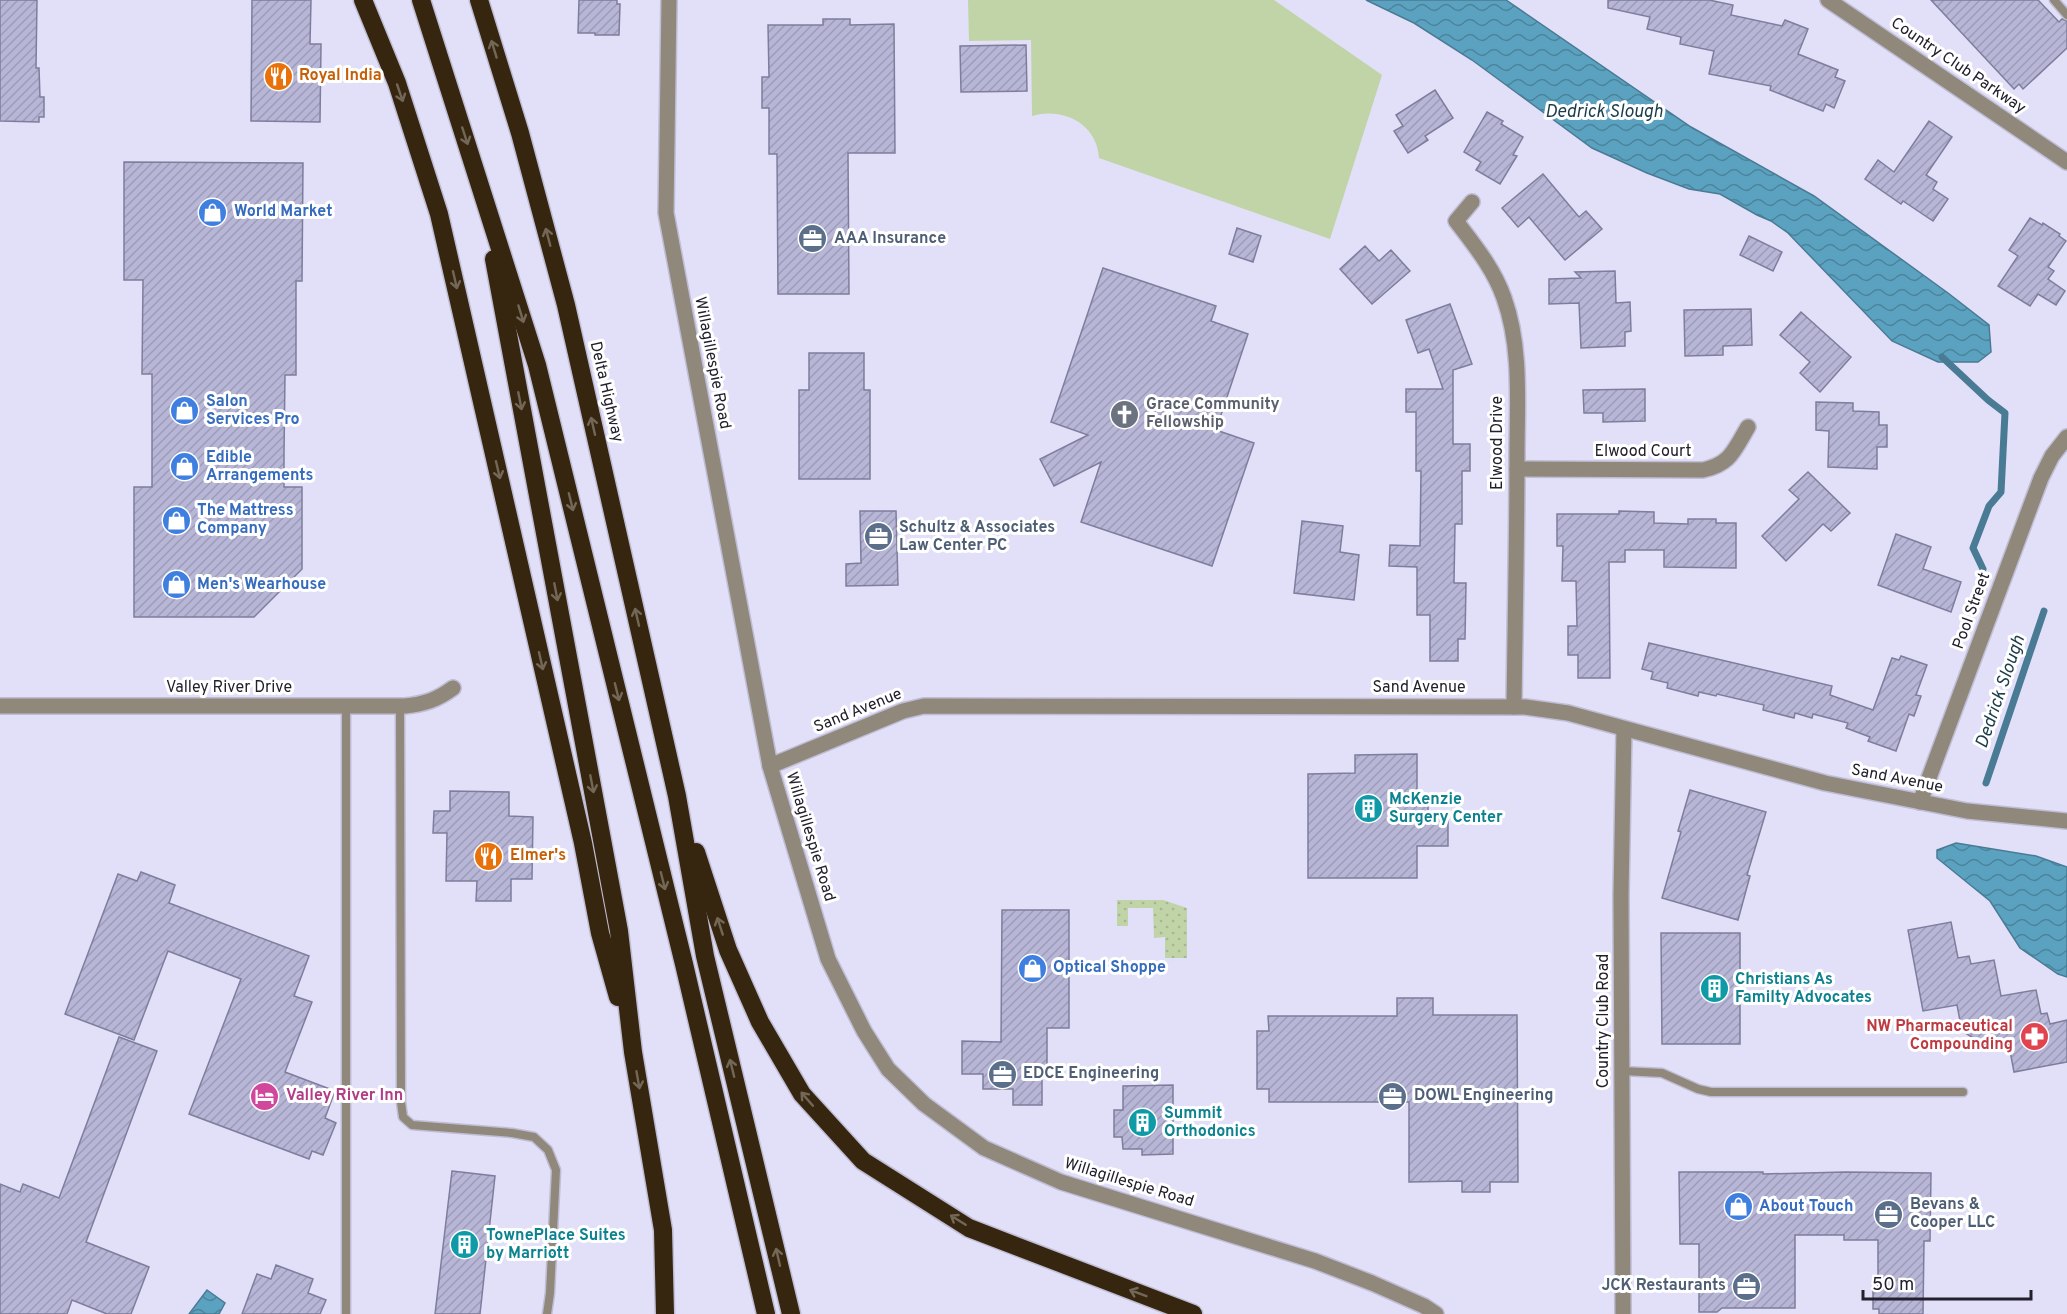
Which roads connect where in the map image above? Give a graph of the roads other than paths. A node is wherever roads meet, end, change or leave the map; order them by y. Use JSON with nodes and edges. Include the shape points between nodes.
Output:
{"nodes":[{"id":1,"x":363,"y":0,"type":"edge"},
{"id":2,"x":421,"y":0,"type":"edge"},
{"id":3,"x":479,"y":0,"type":"edge"},
{"id":4,"x":669,"y":0,"type":"edge"},
{"id":5,"x":1828,"y":0,"type":"edge"},
{"id":6,"x":2054,"y":0,"type":"edge"},
{"id":7,"x":2067,"y":15,"type":"edge"},
{"id":8,"x":2067,"y":162,"type":"edge"},
{"id":9,"x":479,"y":178,"type":"junction"},
{"id":10,"x":1472,"y":202,"type":"dead end"},
{"id":11,"x":1748,"y":427,"type":"dead end"},
{"id":12,"x":2067,"y":437,"type":"edge"},
{"id":13,"x":1517,"y":469,"type":"junction"},
{"id":14,"x":453,"y":688,"type":"dead end"},
{"id":15,"x":0,"y":706,"type":"edge"},
{"id":16,"x":346,"y":706,"type":"junction"},
{"id":17,"x":400,"y":706,"type":"junction"},
{"id":18,"x":1515,"y":707,"type":"junction"},
{"id":19,"x":1624,"y":729,"type":"junction"},
{"id":20,"x":770,"y":766,"type":"junction"},
{"id":21,"x":677,"y":796,"type":"junction"},
{"id":22,"x":1920,"y":802,"type":"junction"},
{"id":23,"x":2067,"y":821,"type":"edge"},
{"id":24,"x":633,"y":1052,"type":"junction"},
{"id":25,"x":1622,"y":1071,"type":"junction"},
{"id":26,"x":1964,"y":1092,"type":"dead end"},
{"id":27,"x":346,"y":1314,"type":"edge"},
{"id":28,"x":547,"y":1314,"type":"edge"},
{"id":29,"x":665,"y":1314,"type":"edge"},
{"id":30,"x":766,"y":1314,"type":"edge"},
{"id":31,"x":791,"y":1314,"type":"edge"},
{"id":32,"x":1193,"y":1314,"type":"edge"},
{"id":33,"x":1436,"y":1314,"type":"edge"},
{"id":34,"x":1623,"y":1314,"type":"edge"}],
"edges":[{"from":1,"to":24,"type":"highway","one_way":true,"via":[[397,83],[439,214],[583,843],[600,933]]},
{"from":2,"to":9,"type":"highway","one_way":true},
{"from":21,"to":3,"type":"highway","name":"Delta Highway","one_way":true,"via":[[566,305]]},
{"from":4,"to":20,"type":"street","name":"Willagillespie Road","via":[[666,213]]},
{"from":5,"to":8,"type":"street","name":"Country Club Parkway"},
{"from":6,"to":7,"type":"lane"},
{"from":9,"to":24,"type":"highway","one_way":true,"via":[[619,931]]},
{"from":9,"to":30,"type":"highway","one_way":true,"via":[[537,365]]},
{"from":10,"to":13,"type":"street","name":"Elwood Drive","via":[[1456,221],[1492,271],[1512,326]]},
{"from":11,"to":13,"type":"street","name":"Elwood Court","via":[[1728,459],[1709,469]]},
{"from":12,"to":22,"type":"street","name":"Pool Street","via":[[2041,477]]},
{"from":13,"to":18,"type":"street","name":"Elwood Drive"},
{"from":14,"to":17,"type":"street","name":"Valley River Drive","via":[[439,699]]},
{"from":15,"to":16,"type":"street","name":"Valley River Drive"},
{"from":16,"to":17,"type":"street","name":"Valley River Drive"},
{"from":16,"to":27,"type":"lane"},
{"from":17,"to":28,"type":"lane","via":[[403,1117],[412,1125],[534,1137],[548,1150],[556,1170]]},
{"from":18,"to":19,"type":"street","name":"Sand Avenue","via":[[1568,714]]},
{"from":18,"to":20,"type":"street","name":"Sand Avenue","via":[[924,706]]},
{"from":19,"to":22,"type":"street","name":"Sand Avenue","via":[[1825,783]]},
{"from":19,"to":25,"type":"street","name":"Country Club Road"},
{"from":20,"to":33,"type":"street","name":"Willagillespie Road","via":[[828,959],[888,1069],[924,1104],[984,1148],[1061,1182],[1315,1261]]},
{"from":31,"to":21,"type":"highway","one_way":true,"via":[[705,956]]},
{"from":32,"to":21,"type":"highway","one_way":true,"via":[[969,1227],[863,1161],[802,1094],[760,1022],[728,950]]},
{"from":22,"to":23,"type":"street","name":"Sand Avenue"},
{"from":24,"to":29,"type":"highway","one_way":true,"via":[[663,1230]]},
{"from":25,"to":26,"type":"lane","via":[[1662,1073],[1711,1092]]},
{"from":25,"to":34,"type":"street","name":"Country Club Road"}]}
